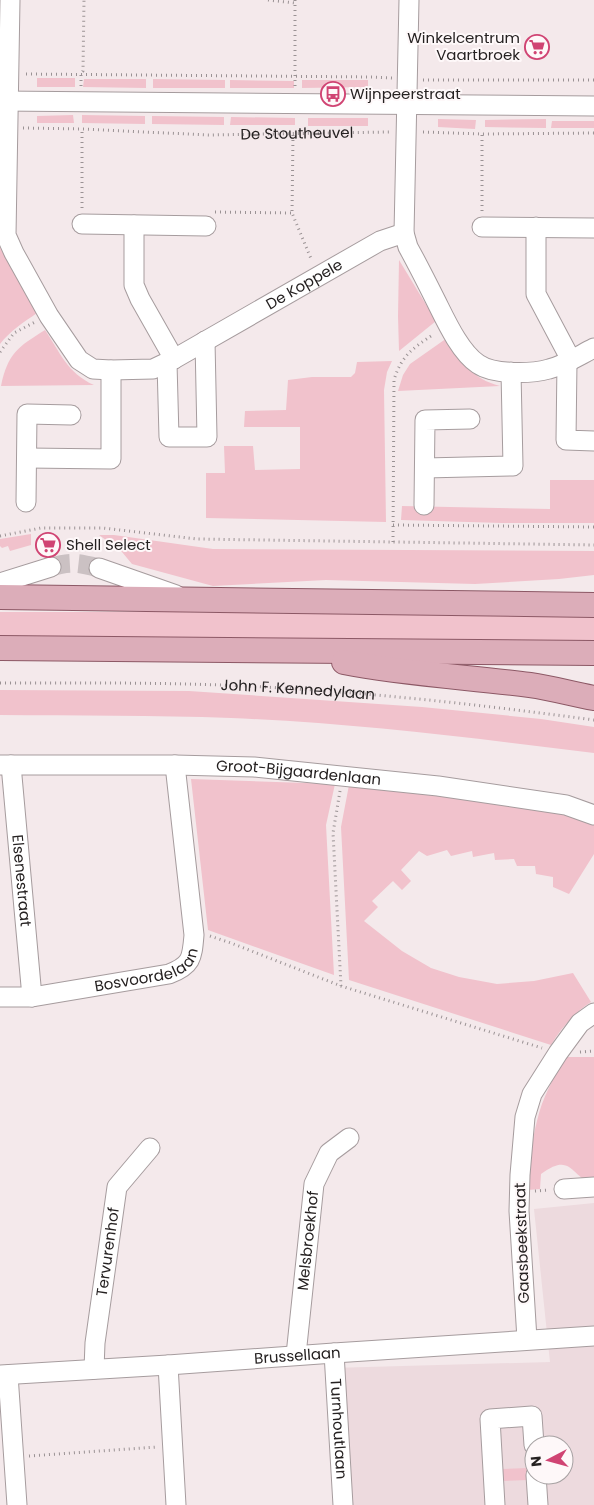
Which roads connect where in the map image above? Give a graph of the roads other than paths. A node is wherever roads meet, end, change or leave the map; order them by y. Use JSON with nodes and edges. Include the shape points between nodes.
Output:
{"nodes":[{"id":1,"x":10,"y":0,"type":"edge"},
{"id":2,"x":409,"y":0,"type":"edge"},
{"id":3,"x":4,"y":101,"type":"edge"},
{"id":4,"x":407,"y":104,"type":"junction"},
{"id":5,"x":594,"y":106,"type":"edge"},
{"id":6,"x":82,"y":224,"type":"road end"},
{"id":7,"x":134,"y":225,"type":"junction"},
{"id":8,"x":206,"y":226,"type":"road end"},
{"id":9,"x":482,"y":226,"type":"road end"},
{"id":10,"x":536,"y":227,"type":"junction"},
{"id":11,"x":594,"y":228,"type":"edge"},
{"id":12,"x":3,"y":230,"type":"edge"},
{"id":13,"x":404,"y":233,"type":"junction"},
{"id":14,"x":205,"y":342,"type":"junction"},
{"id":15,"x":594,"y":348,"type":"edge"},
{"id":16,"x":171,"y":361,"type":"junction"},
{"id":17,"x":569,"y":361,"type":"junction"},
{"id":18,"x":112,"y":370,"type":"junction"},
{"id":19,"x":511,"y":372,"type":"junction"},
{"id":20,"x":71,"y":415,"type":"dead end"},
{"id":21,"x":470,"y":419,"type":"dead end"},
{"id":22,"x":594,"y":441,"type":"edge"},
{"id":23,"x":27,"y":458,"type":"junction"},
{"id":24,"x":425,"y":468,"type":"junction"},
{"id":25,"x":26,"y":502,"type":"dead end"},
{"id":26,"x":424,"y":505,"type":"dead end"},
{"id":27,"x":51,"y":567,"type":"tunnel mouth"},
{"id":28,"x":99,"y":568,"type":"tunnel mouth"},
{"id":29,"x":0,"y":583,"type":"edge"},
{"id":30,"x":594,"y":588,"type":"edge"},
{"id":31,"x":0,"y":597,"type":"edge"},
{"id":32,"x":189,"y":600,"type":"junction"},
{"id":33,"x":471,"y":604,"type":"junction"},
{"id":34,"x":594,"y":605,"type":"edge"},
{"id":35,"x":0,"y":648,"type":"edge"},
{"id":36,"x":286,"y":651,"type":"junction"},
{"id":37,"x":594,"y":653,"type":"edge"},
{"id":38,"x":594,"y":698,"type":"edge"},
{"id":39,"x":5,"y":765,"type":"edge"},
{"id":40,"x":175,"y":765,"type":"junction"},
{"id":41,"x":594,"y":815,"type":"edge"},
{"id":42,"x":0,"y":997,"type":"edge"},
{"id":43,"x":32,"y":997,"type":"junction"},
{"id":44,"x":594,"y":1013,"type":"edge"},
{"id":45,"x":349,"y":1138,"type":"dead end"},
{"id":46,"x":150,"y":1148,"type":"dead end"},
{"id":47,"x":594,"y":1187,"type":"edge"},
{"id":48,"x":564,"y":1189,"type":"road end"},
{"id":49,"x":594,"y":1336,"type":"edge"},
{"id":50,"x":527,"y":1339,"type":"junction"},
{"id":51,"x":334,"y":1353,"type":"junction"},
{"id":52,"x":296,"y":1356,"type":"junction"},
{"id":53,"x":168,"y":1365,"type":"junction"},
{"id":54,"x":94,"y":1369,"type":"junction"},
{"id":55,"x":4,"y":1375,"type":"edge"},
{"id":56,"x":533,"y":1435,"type":"edge"},
{"id":57,"x":537,"y":1485,"type":"edge"},
{"id":58,"x":17,"y":1505,"type":"edge"},
{"id":59,"x":176,"y":1505,"type":"edge"},
{"id":60,"x":343,"y":1505,"type":"edge"},
{"id":61,"x":495,"y":1505,"type":"edge"},
{"id":62,"x":538,"y":1505,"type":"edge"}],
"edges":[{"from":1,"to":3,"type":"street","name":"De Koppele"},
{"from":2,"to":4,"type":"street"},
{"from":3,"to":4,"type":"street","name":"De Stoutheuvel"},
{"from":3,"to":12,"type":"street","name":"De Koppele","via":[[8,128]]},
{"from":4,"to":5,"type":"street","name":"De Stoutheuvel"},
{"from":4,"to":13,"type":"street"},
{"from":6,"to":7,"type":"street"},
{"from":7,"to":8,"type":"street"},
{"from":7,"to":16,"type":"street","via":[[134,285]]},
{"from":9,"to":10,"type":"street"},
{"from":10,"to":11,"type":"street"},
{"from":10,"to":17,"type":"street","via":[[536,294]]},
{"from":12,"to":18,"type":"street","name":"De Koppele","via":[[49,316],[78,360],[93,369]]},
{"from":13,"to":14,"type":"street","name":"De Koppele","via":[[380,241]]},
{"from":13,"to":19,"type":"street","via":[[448,324],[467,354],[479,364],[496,371]]},
{"from":14,"to":16,"type":"street","name":"De Koppele"},
{"from":14,"to":16,"type":"street","via":[[207,436],[169,437]]},
{"from":15,"to":17,"type":"street"},
{"from":16,"to":18,"type":"street","name":"De Koppele","via":[[153,369]]},
{"from":17,"to":19,"type":"street","via":[[549,369]]},
{"from":17,"to":22,"type":"street","via":[[566,440]]},
{"from":18,"to":23,"type":"street","via":[[111,459]]},
{"from":19,"to":24,"type":"street","via":[[513,466]]},
{"from":20,"to":23,"type":"street","via":[[27,414]]},
{"from":21,"to":24,"type":"street","via":[[425,420]]},
{"from":23,"to":25,"type":"street"},
{"from":24,"to":26,"type":"street"},
{"from":27,"to":29,"type":"street"},
{"from":28,"to":32,"type":"street"},
{"from":30,"to":33,"type":"main road"},
{"from":31,"to":32,"type":"main road"},
{"from":32,"to":33,"type":"main road"},
{"from":33,"to":34,"type":"main road"},
{"from":35,"to":36,"type":"main road"},
{"from":36,"to":37,"type":"main road"},
{"from":36,"to":38,"type":"main road","via":[[382,670],[532,686]]},
{"from":39,"to":40,"type":"street","name":"Groot-Bijgaardenlaan"},
{"from":39,"to":43,"type":"street","name":"Elsenestraat"},
{"from":40,"to":41,"type":"street","name":"Groot-Bijgaardenlaan","via":[[254,767],[438,786],[566,805]]},
{"from":40,"to":43,"type":"street","name":"Bosvoordelaan","via":[[194,935],[192,956],[183,969],[169,974]]},
{"from":42,"to":43,"type":"street","name":"Bosvoordelaan"},
{"from":44,"to":50,"type":"street","name":"Gaasbeekstraat","via":[[580,1023],[558,1053],[532,1094],[525,1118],[519,1192]]},
{"from":45,"to":52,"type":"street","name":"Melsbroekhof","via":[[329,1153],[314,1184]]},
{"from":46,"to":54,"type":"street","name":"Tervurenhof","via":[[117,1187]]},
{"from":47,"to":48,"type":"street"},
{"from":49,"to":50,"type":"street","name":"Brussellaan"},
{"from":50,"to":51,"type":"street","name":"Brussellaan"},
{"from":51,"to":52,"type":"street","name":"Brussellaan"},
{"from":51,"to":60,"type":"street","name":"Turnhoutlaan"},
{"from":52,"to":53,"type":"street","name":"Brussellaan"},
{"from":53,"to":54,"type":"street","name":"Brussellaan"},
{"from":53,"to":59,"type":"street"},
{"from":54,"to":55,"type":"street","name":"Brussellaan"},
{"from":55,"to":58,"type":"street"},
{"from":56,"to":61,"type":"street","via":[[532,1416],[490,1418]]},
{"from":57,"to":62,"type":"street"}]}
